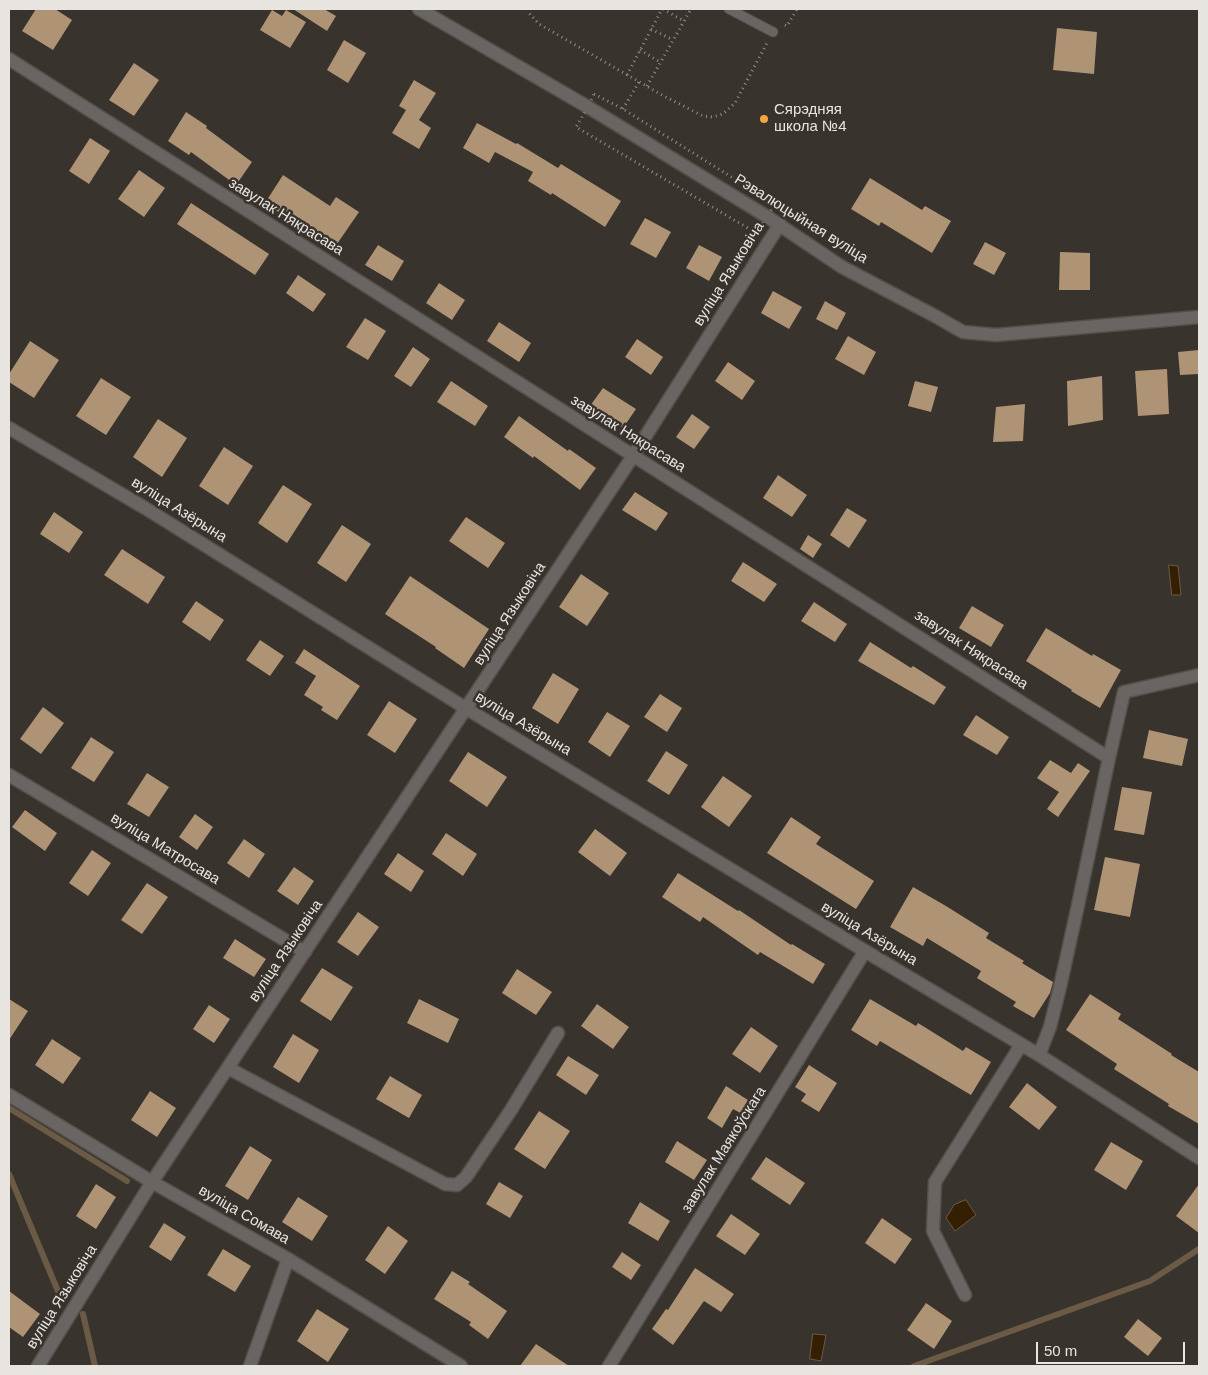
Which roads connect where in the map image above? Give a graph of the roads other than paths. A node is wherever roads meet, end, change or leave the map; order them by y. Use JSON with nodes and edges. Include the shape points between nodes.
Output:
{"nodes":[{"id":1,"x":419,"y":9,"type":"edge"},
{"id":2,"x":729,"y":9,"type":"edge"},
{"id":3,"x":773,"y":32,"type":"road end"},
{"id":4,"x":9,"y":60,"type":"edge"},
{"id":5,"x":780,"y":224,"type":"junction"},
{"id":6,"x":1199,"y":317,"type":"edge"},
{"id":7,"x":9,"y":428,"type":"edge"},
{"id":8,"x":633,"y":456,"type":"junction"},
{"id":9,"x":1199,"y":674,"type":"edge"},
{"id":10,"x":467,"y":709,"type":"junction"},
{"id":11,"x":1109,"y":758,"type":"junction"},
{"id":12,"x":9,"y":775,"type":"edge"},
{"id":13,"x":865,"y":951,"type":"junction"},
{"id":14,"x":305,"y":952,"type":"junction"},
{"id":15,"x":558,"y":1033,"type":"dead end"},
{"id":16,"x":1021,"y":1045,"type":"junction"},
{"id":17,"x":1038,"y":1055,"type":"junction"},
{"id":18,"x":228,"y":1068,"type":"junction"},
{"id":19,"x":9,"y":1095,"type":"edge"},
{"id":20,"x":1199,"y":1158,"type":"edge"},
{"id":21,"x":152,"y":1182,"type":"junction"},
{"id":22,"x":288,"y":1259,"type":"junction"},
{"id":23,"x":965,"y":1295,"type":"dead end"},
{"id":24,"x":38,"y":1366,"type":"edge"},
{"id":25,"x":250,"y":1366,"type":"edge"},
{"id":26,"x":461,"y":1366,"type":"edge"},
{"id":27,"x":609,"y":1366,"type":"edge"}],
"edges":[{"from":1,"to":5,"type":"street","name":"Рэвалюцыйная вуліца"},
{"from":2,"to":3,"type":"lane"},
{"from":4,"to":8,"type":"street","name":"завулак Някрасава"},
{"from":5,"to":6,"type":"street","name":"Рэвалюцыйная вуліца","via":[[842,267],[963,332],[996,335]]},
{"from":5,"to":8,"type":"street","name":"вуліца Языковіча"},
{"from":7,"to":10,"type":"street","name":"вуліца Азёрына","via":[[145,508]]},
{"from":8,"to":10,"type":"street","name":"вуліца Языковіча"},
{"from":8,"to":11,"type":"street","name":"завулак Някрасава"},
{"from":9,"to":11,"type":"street","via":[[1124,692]]},
{"from":10,"to":13,"type":"street","name":"вуліца Азёрына"},
{"from":10,"to":14,"type":"street","name":"вуліца Языковіча"},
{"from":11,"to":17,"type":"street","via":[[1060,987],[1050,1027]]},
{"from":12,"to":14,"type":"street","name":"вуліца Матросава"},
{"from":13,"to":16,"type":"street","name":"вуліца Азёрына"},
{"from":13,"to":27,"type":"street","name":"завулак Маякоўскага"},
{"from":14,"to":18,"type":"street","name":"вуліца Языковіча"},
{"from":15,"to":18,"type":"street","via":[[506,1118],[466,1177],[457,1185],[445,1184]]},
{"from":16,"to":17,"type":"street","name":"вуліца Азёрына"},
{"from":16,"to":23,"type":"street","via":[[935,1182],[933,1231]]},
{"from":17,"to":20,"type":"street","name":"вуліца Азёрына"},
{"from":18,"to":21,"type":"street","name":"вуліца Языковіча"},
{"from":19,"to":21,"type":"street","name":"вуліца Сомава"},
{"from":21,"to":22,"type":"street","name":"вуліца Сомава"},
{"from":21,"to":24,"type":"street","name":"вуліца Языковіча"},
{"from":22,"to":25,"type":"street"},
{"from":22,"to":26,"type":"street","name":"вуліца Сомава"}]}
